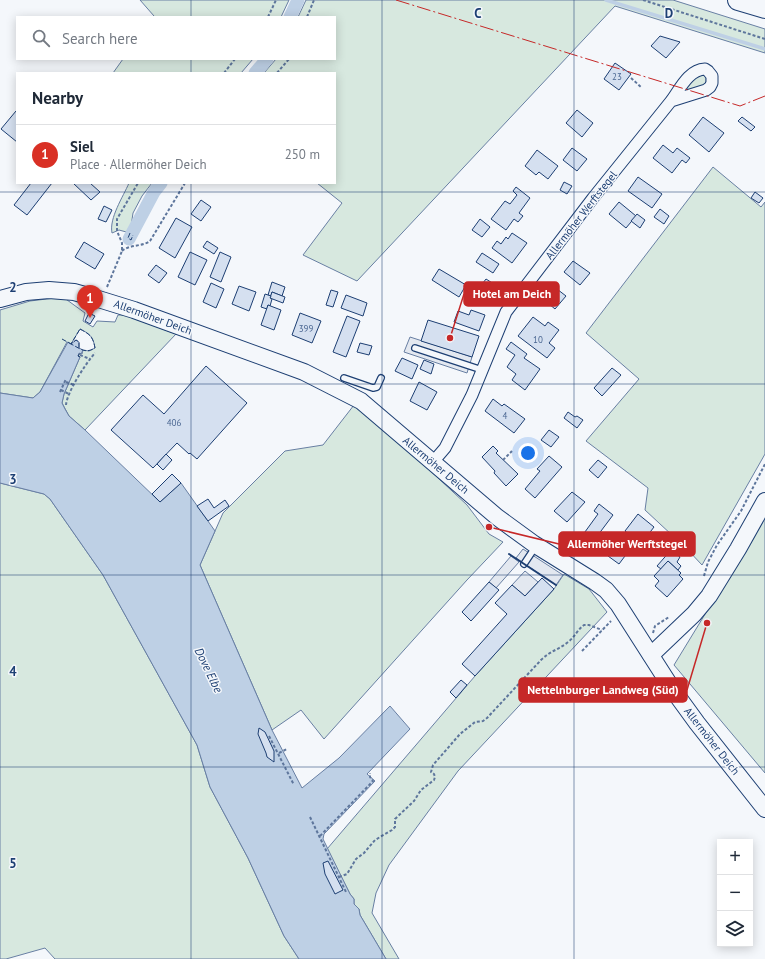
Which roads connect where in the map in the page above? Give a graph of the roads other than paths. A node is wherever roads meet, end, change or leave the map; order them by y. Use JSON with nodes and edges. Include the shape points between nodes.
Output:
{"nodes":[{"id":1,"x":738,"y":0,"type":"edge"},
{"id":2,"x":765,"y":8,"type":"edge"},
{"id":3,"x":671,"y":101,"type":"dead end"},
{"id":4,"x":0,"y":298,"type":"edge"},
{"id":5,"x":415,"y":348,"type":"dead end"},
{"id":6,"x":482,"y":370,"type":"junction"},
{"id":7,"x":344,"y":378,"type":"dead end"},
{"id":8,"x":381,"y":378,"type":"dead end"},
{"id":9,"x":433,"y":462,"type":"junction"},
{"id":10,"x":765,"y":501,"type":"edge"},
{"id":11,"x":536,"y":546,"type":"junction"},
{"id":12,"x":524,"y":564,"type":"dead end"},
{"id":13,"x":651,"y":655,"type":"junction"},
{"id":14,"x":765,"y":809,"type":"edge"}],
"edges":[{"from":1,"to":2,"type":"highway"},
{"from":3,"to":6,"type":"street","name":"Allermöher Werftstegel","via":[[506,312]]},
{"from":4,"to":9,"type":"street","name":"Allermöher Deich","via":[[49,290],[74,292],[142,312],[304,372],[361,401]]},
{"from":5,"to":6,"type":"lane"},
{"from":6,"to":9,"type":"street","name":"Allermöher Werftstegel","via":[[445,448]]},
{"from":7,"to":8,"type":"lane","via":[[373,388],[377,387]]},
{"from":9,"to":11,"type":"street","name":"Allermöher Deich","via":[[497,517]]},
{"from":10,"to":13,"type":"street","via":[[710,596]]},
{"from":11,"to":12,"type":"lane"},
{"from":11,"to":13,"type":"street","name":"Allermöher Deich","via":[[606,590]]},
{"from":13,"to":14,"type":"street","name":"Allermöher Deich","via":[[697,724]]}]}
